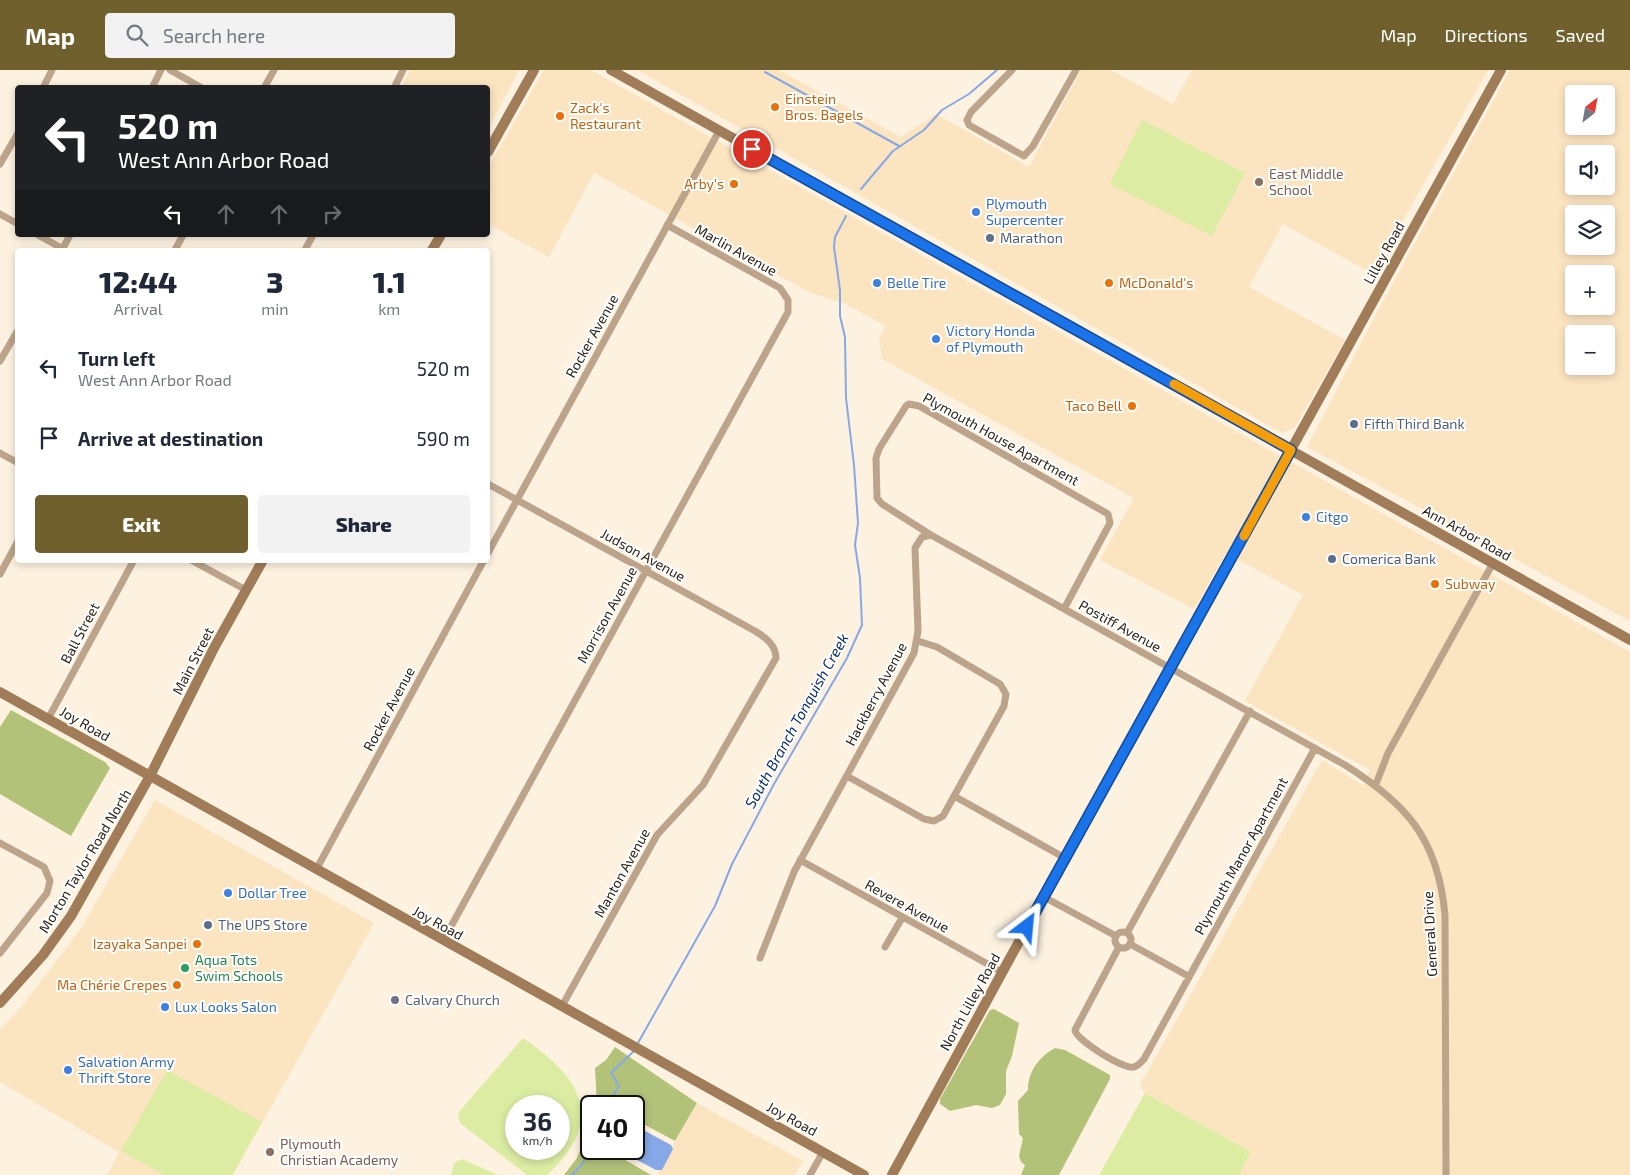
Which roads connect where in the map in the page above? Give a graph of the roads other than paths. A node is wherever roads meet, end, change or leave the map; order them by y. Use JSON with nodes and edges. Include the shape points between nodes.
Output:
{"nodes":[{"id":1,"x":52,"y":70,"type":"edge"},
{"id":2,"x":161,"y":70,"type":"edge"},
{"id":3,"x":170,"y":70,"type":"edge"},
{"id":4,"x":274,"y":70,"type":"edge"},
{"id":5,"x":403,"y":70,"type":"edge"},
{"id":6,"x":534,"y":70,"type":"edge"},
{"id":7,"x":611,"y":70,"type":"edge"},
{"id":8,"x":1012,"y":70,"type":"edge"},
{"id":9,"x":1076,"y":70,"type":"edge"},
{"id":10,"x":1501,"y":70,"type":"edge"},
{"id":11,"x":44,"y":85,"type":"edge"},
{"id":12,"x":154,"y":85,"type":"edge"},
{"id":13,"x":197,"y":85,"type":"edge"},
{"id":14,"x":266,"y":85,"type":"edge"},
{"id":15,"x":396,"y":85,"type":"edge"},
{"id":16,"x":719,"y":131,"type":"junction"},
{"id":17,"x":15,"y":138,"type":"edge"},
{"id":18,"x":490,"y":148,"type":"edge"},
{"id":19,"x":0,"y":164,"type":"edge"},
{"id":20,"x":0,"y":214,"type":"edge"},
{"id":21,"x":15,"y":222,"type":"edge"},
{"id":22,"x":667,"y":226,"type":"junction"},
{"id":23,"x":41,"y":237,"type":"edge"},
{"id":24,"x":440,"y":237,"type":"edge"},
{"id":25,"x":60,"y":248,"type":"edge"},
{"id":26,"x":433,"y":248,"type":"edge"},
{"id":27,"x":788,"y":300,"type":"joint"},
{"id":28,"x":15,"y":335,"type":"edge"},
{"id":29,"x":0,"y":361,"type":"edge"},
{"id":30,"x":1291,"y":450,"type":"junction"},
{"id":31,"x":0,"y":453,"type":"edge"},
{"id":32,"x":15,"y":461,"type":"edge"},
{"id":33,"x":490,"y":485,"type":"edge"},
{"id":34,"x":516,"y":500,"type":"junction"},
{"id":35,"x":931,"y":535,"type":"junction"},
{"id":36,"x":15,"y":546,"type":"edge"},
{"id":37,"x":490,"y":549,"type":"edge"},
{"id":38,"x":132,"y":563,"type":"edge"},
{"id":39,"x":196,"y":563,"type":"edge"},
{"id":40,"x":260,"y":563,"type":"edge"},
{"id":41,"x":482,"y":563,"type":"edge"},
{"id":42,"x":1493,"y":563,"type":"junction"},
{"id":43,"x":646,"y":570,"type":"junction"},
{"id":44,"x":0,"y":574,"type":"edge"},
{"id":45,"x":246,"y":590,"type":"junction"},
{"id":46,"x":1064,"y":609,"type":"junction"},
{"id":47,"x":1630,"y":640,"type":"edge"},
{"id":48,"x":918,"y":641,"type":"junction"},
{"id":49,"x":776,"y":658,"type":"joint"},
{"id":50,"x":1170,"y":668,"type":"junction"},
{"id":51,"x":0,"y":692,"type":"edge"},
{"id":52,"x":1250,"y":711,"type":"junction"},
{"id":53,"x":48,"y":719,"type":"junction"},
{"id":54,"x":1314,"y":748,"type":"junction"},
{"id":55,"x":150,"y":776,"type":"junction"},
{"id":56,"x":847,"y":776,"type":"junction"},
{"id":57,"x":1376,"y":784,"type":"junction"},
{"id":58,"x":954,"y":796,"type":"junction"},
{"id":59,"x":0,"y":843,"type":"edge"},
{"id":60,"x":1065,"y":858,"type":"junction"},
{"id":61,"x":800,"y":860,"type":"junction"},
{"id":62,"x":316,"y":870,"type":"junction"},
{"id":63,"x":1044,"y":897,"type":"junction"},
{"id":64,"x":902,"y":918,"type":"junction"},
{"id":65,"x":1127,"y":933,"type":"junction"},
{"id":66,"x":1116,"y":936,"type":"junction"},
{"id":67,"x":443,"y":941,"type":"junction"},
{"id":68,"x":1130,"y":944,"type":"junction"},
{"id":69,"x":885,"y":947,"type":"dead end"},
{"id":70,"x":1119,"y":947,"type":"junction"},
{"id":71,"x":0,"y":953,"type":"edge"},
{"id":72,"x":760,"y":958,"type":"dead end"},
{"id":73,"x":1002,"y":972,"type":"junction"},
{"id":74,"x":1188,"y":976,"type":"junction"},
{"id":75,"x":1,"y":999,"type":"edge"},
{"id":76,"x":562,"y":1006,"type":"junction"},
{"id":77,"x":823,"y":1152,"type":"junction"},
{"id":78,"x":810,"y":1175,"type":"edge"},
{"id":79,"x":864,"y":1175,"type":"edge"},
{"id":80,"x":892,"y":1175,"type":"edge"},
{"id":81,"x":1446,"y":1175,"type":"edge"}],
"edges":[{"from":1,"to":11,"type":"street"},
{"from":2,"to":12,"type":"street"},
{"from":3,"to":13,"type":"street"},
{"from":4,"to":14,"type":"street"},
{"from":5,"to":15,"type":"street"},
{"from":6,"to":18,"type":"street"},
{"from":7,"to":16,"type":"street","name":"Ann Arbor Road"},
{"from":8,"to":9,"type":"street","via":[[967,120],[969,125],[1024,156],[1033,146]]},
{"from":10,"to":30,"type":"street","name":"Lilley Road"},
{"from":16,"to":22,"type":"street","name":"Rocker Avenue"},
{"from":16,"to":30,"type":"street","name":"Ann Arbor Road"},
{"from":17,"to":19,"type":"street"},
{"from":20,"to":21,"type":"street"},
{"from":22,"to":27,"type":"street","name":"Marlin Avenue","via":[[780,288]]},
{"from":22,"to":34,"type":"street","name":"Rocker Avenue"},
{"from":23,"to":25,"type":"street"},
{"from":24,"to":26,"type":"street"},
{"from":27,"to":43,"type":"street","name":"Morrison Avenue","via":[[785,317]]},
{"from":28,"to":29,"type":"street"},
{"from":30,"to":42,"type":"street","name":"Ann Arbor Road"},
{"from":30,"to":50,"type":"street","name":"North Lilley Road"},
{"from":31,"to":32,"type":"street"},
{"from":33,"to":34,"type":"street","name":"Judson Avenue"},
{"from":34,"to":37,"type":"street","name":"Rocker Avenue"},
{"from":34,"to":43,"type":"street","name":"Judson Avenue"},
{"from":35,"to":46,"type":"street","name":"Postiff Avenue"},
{"from":35,"to":46,"type":"street","name":"Plymouth House Apartment","via":[[877,498],[877,454],[909,404],[918,406],[1108,514],[1110,523]]},
{"from":35,"to":48,"type":"street","name":"Hackberry Avenue","via":[[922,537],[915,548]]},
{"from":36,"to":44,"type":"street"},
{"from":38,"to":53,"type":"street","name":"Ball Street"},
{"from":39,"to":45,"type":"street"},
{"from":40,"to":45,"type":"street","name":"Main Street"},
{"from":41,"to":62,"type":"street","name":"Rocker Avenue"},
{"from":42,"to":47,"type":"street","name":"Ann Arbor Road"},
{"from":42,"to":57,"type":"street","via":[[1388,753]]},
{"from":43,"to":49,"type":"street","name":"Judson Avenue","via":[[764,636],[772,645]]},
{"from":43,"to":67,"type":"street","name":"Morrison Avenue"},
{"from":45,"to":55,"type":"street","name":"Main Street"},
{"from":46,"to":50,"type":"street","name":"Postiff Avenue"},
{"from":48,"to":56,"type":"street","name":"Hackberry Avenue"},
{"from":48,"to":58,"type":"street","via":[[936,647],[988,676],[1000,684],[1006,694],[1004,706]]},
{"from":49,"to":76,"type":"street","name":"Manton Avenue","via":[[703,785],[657,835]]},
{"from":50,"to":52,"type":"street","name":"Postiff Avenue"},
{"from":50,"to":60,"type":"street","name":"North Lilley Road"},
{"from":51,"to":53,"type":"street","name":"Joy Road"},
{"from":52,"to":54,"type":"street","name":"Postiff Avenue"},
{"from":52,"to":65,"type":"street"},
{"from":53,"to":55,"type":"street","name":"Joy Road"},
{"from":54,"to":57,"type":"street","name":"Postiff Avenue"},
{"from":54,"to":74,"type":"street","name":"Plymouth Manor Apartment"},
{"from":55,"to":62,"type":"street","name":"Joy Road"},
{"from":55,"to":75,"type":"street","name":"Morton Taylor Road North","via":[[72,916],[43,955]]},
{"from":56,"to":58,"type":"street","via":[[929,821],[943,816]]},
{"from":56,"to":61,"type":"street","name":"Hackberry Avenue"},
{"from":57,"to":81,"type":"street","name":"General Drive","via":[[1398,804],[1423,837],[1443,896]]},
{"from":58,"to":60,"type":"street"},
{"from":59,"to":71,"type":"street","via":[[44,867],[50,881],[47,893]]},
{"from":60,"to":63,"type":"street","name":"North Lilley Road"},
{"from":61,"to":64,"type":"street","name":"Revere Avenue"},
{"from":61,"to":72,"type":"street","name":"Hackberry Avenue"},
{"from":62,"to":67,"type":"street","name":"Joy Road"},
{"from":63,"to":66,"type":"street"},
{"from":63,"to":73,"type":"street","name":"North Lilley Road"},
{"from":64,"to":69,"type":"street"},
{"from":64,"to":73,"type":"street","name":"Revere Avenue"},
{"from":65,"to":66,"type":"street"},
{"from":65,"to":68,"type":"street"},
{"from":66,"to":70,"type":"street"},
{"from":67,"to":76,"type":"street","name":"Joy Road"},
{"from":68,"to":70,"type":"street"},
{"from":68,"to":74,"type":"street"},
{"from":70,"to":74,"type":"street","name":"Plymouth Manor Apartment","via":[[1075,1030],[1083,1042],[1123,1065],[1135,1067],[1144,1059]]},
{"from":73,"to":80,"type":"street","name":"North Lilley Road"},
{"from":76,"to":77,"type":"street","name":"Joy Road"},
{"from":77,"to":78,"type":"street"},
{"from":77,"to":79,"type":"street","name":"Joy Road"}]}
